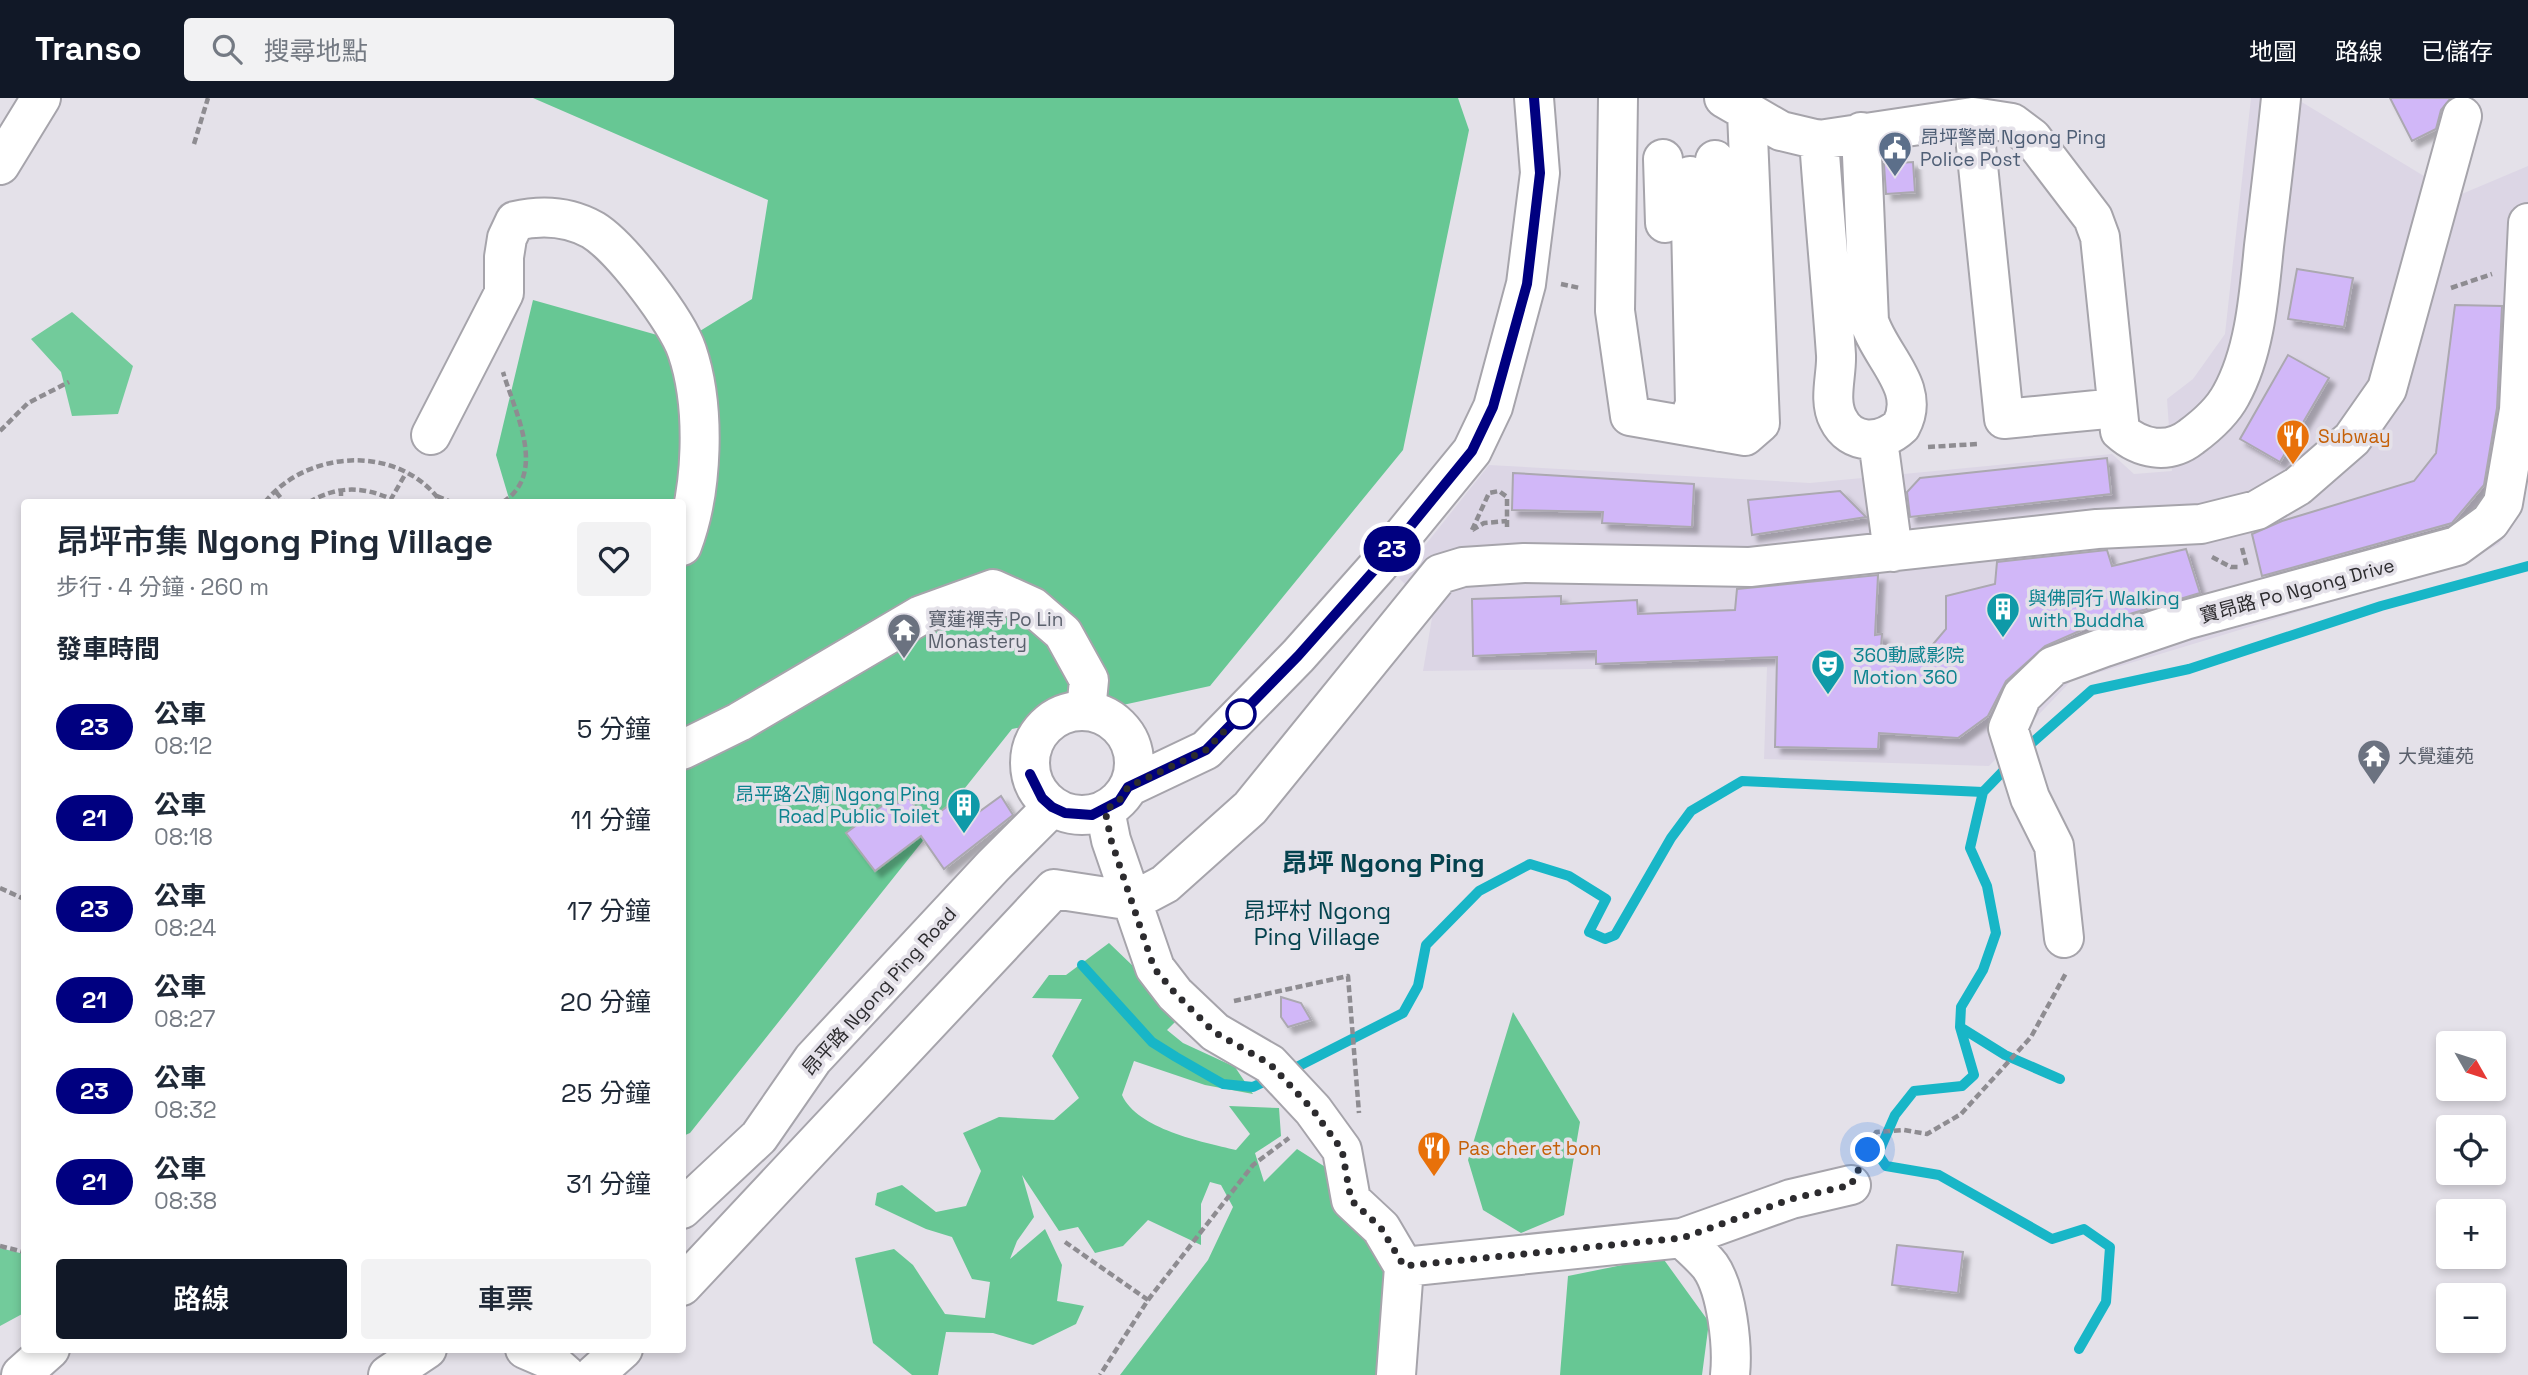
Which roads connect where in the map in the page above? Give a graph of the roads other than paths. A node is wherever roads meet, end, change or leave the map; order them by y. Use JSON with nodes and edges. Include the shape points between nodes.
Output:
{"nodes":[{"id":1,"x":41,"y":98,"type":"edge"},
{"id":2,"x":1534,"y":98,"type":"edge"},
{"id":3,"x":1618,"y":98,"type":"edge"},
{"id":4,"x":2281,"y":98,"type":"edge"},
{"id":5,"x":1736,"y":105,"type":"edge"},
{"id":6,"x":2462,"y":116,"type":"dead end"},
{"id":7,"x":1973,"y":117,"type":"junction"},
{"id":8,"x":1861,"y":132,"type":"junction"},
{"id":9,"x":1819,"y":140,"type":"junction"},
{"id":10,"x":1617,"y":158,"type":"junction"},
{"id":11,"x":1704,"y":160,"type":"junction"},
{"id":12,"x":0,"y":165,"type":"edge"},
{"id":13,"x":2528,"y":223,"type":"edge"},
{"id":14,"x":2527,"y":241,"type":"edge"},
{"id":15,"x":2117,"y":408,"type":"junction"},
{"id":16,"x":2524,"y":409,"type":"edge"},
{"id":17,"x":1688,"y":426,"type":"junction"},
{"id":18,"x":431,"y":435,"type":"dead end"},
{"id":19,"x":1880,"y":455,"type":"dead end"},
{"id":20,"x":686,"y":536,"type":"edge"},
{"id":21,"x":1893,"y":552,"type":"junction"},
{"id":22,"x":1086,"y":711,"type":"junction"},
{"id":23,"x":1129,"y":739,"type":"junction"},
{"id":24,"x":686,"y":748,"type":"edge"},
{"id":25,"x":1206,"y":750,"type":"junction"},
{"id":26,"x":1117,"y":799,"type":"junction"},
{"id":27,"x":1052,"y":807,"type":"junction"},
{"id":28,"x":1133,"y":901,"type":"junction"},
{"id":29,"x":2064,"y":938,"type":"road end"},
{"id":30,"x":1851,"y":1185,"type":"road end"},
{"id":31,"x":686,"y":1205,"type":"edge"},
{"id":32,"x":1682,"y":1238,"type":"junction"},
{"id":33,"x":1404,"y":1266,"type":"junction"},
{"id":34,"x":686,"y":1282,"type":"edge"},
{"id":35,"x":46,"y":1353,"type":"edge"},
{"id":36,"x":421,"y":1353,"type":"edge"},
{"id":37,"x":534,"y":1353,"type":"edge"},
{"id":38,"x":618,"y":1353,"type":"edge"},
{"id":39,"x":21,"y":1375,"type":"edge"},
{"id":40,"x":388,"y":1375,"type":"edge"},
{"id":41,"x":566,"y":1375,"type":"edge"},
{"id":42,"x":594,"y":1375,"type":"edge"},
{"id":43,"x":1396,"y":1375,"type":"edge"},
{"id":44,"x":1730,"y":1375,"type":"edge"}],
"edges":[{"from":1,"to":12,"type":"street"},
{"from":2,"to":25,"type":"street","via":[[1540,173],[1527,284],[1493,407],[1472,451],[1316,636]]},
{"from":3,"to":10,"type":"street"},
{"from":4,"to":15,"type":"street","via":[[2258,297],[2248,352],[2231,396],[2208,424],[2179,446],[2150,448],[2133,443],[2120,431]]},
{"from":5,"to":9,"type":"street","via":[[1781,131]]},
{"from":5,"to":11,"type":"street"},
{"from":6,"to":21,"type":"street","via":[[2387,389],[2352,439],[2298,486],[2256,510],[2201,524],[2096,529]]},
{"from":7,"to":8,"type":"street"},
{"from":7,"to":15,"type":"street","via":[[2012,123],[2032,138],[2093,218],[2100,237]]},
{"from":7,"to":15,"type":"street","via":[[2004,419]]},
{"from":8,"to":9,"type":"street"},
{"from":8,"to":9,"type":"street","via":[[1869,321],[1908,400],[1901,426],[1878,440],[1850,434],[1835,412],[1836,359]]},
{"from":10,"to":11,"type":"street"},
{"from":10,"to":17,"type":"street","via":[[1615,312],[1630,416]]},
{"from":11,"to":17,"type":"street","via":[[1695,404]]},
{"from":11,"to":17,"type":"street","via":[[1760,423],[1745,436]]},
{"from":13,"to":14,"type":"street","name":"寶昂路 Po Ngong Drive"},
{"from":14,"to":16,"type":"street","name":"寶昂路 Po Ngong Drive"},
{"from":16,"to":29,"type":"street","name":"寶昂路 Po Ngong Drive","via":[[2503,503],[2490,522],[2457,546],[2185,620],[2053,666],[2022,696],[2008,728],[2030,798],[2054,846]]},
{"from":18,"to":20,"type":"street","via":[[504,293],[504,257],[515,220],[554,217],[592,230],[651,290],[687,350],[698,413],[700,474]]},
{"from":19,"to":21,"type":"street"},
{"from":21,"to":28,"type":"street","via":[[1750,567],[1506,564],[1440,574],[1250,808],[1165,884]]},
{"from":22,"to":23,"type":"street","via":[[1111,720]]},
{"from":22,"to":24,"type":"street","via":[[1089,680],[1063,633],[1033,607],[993,589],[922,615]]},
{"from":22,"to":27,"type":"street","via":[[1059,716],[1047,724],[1032,747],[1030,774]]},
{"from":23,"to":25,"type":"street"},
{"from":23,"to":26,"type":"street","via":[[1134,764]]},
{"from":25,"to":26,"type":"street"},
{"from":26,"to":27,"type":"street","via":[[1078,816]]},
{"from":26,"to":28,"type":"street","via":[[1111,840]]},
{"from":27,"to":31,"type":"street","name":"昂平路 Ngong Ping Road","via":[[813,1059],[758,1137]]},
{"from":28,"to":33,"type":"street","via":[[1154,968],[1214,1032],[1270,1064],[1295,1092],[1342,1150],[1351,1200],[1381,1228]]},
{"from":28,"to":34,"type":"street","via":[[1054,889]]},
{"from":30,"to":32,"type":"street","via":[[1791,1199]]},
{"from":32,"to":33,"type":"street"},
{"from":32,"to":44,"type":"street","via":[[1711,1268],[1725,1306]]},
{"from":33,"to":43,"type":"street"},
{"from":35,"to":39,"type":"street"},
{"from":36,"to":40,"type":"street"},
{"from":37,"to":41,"type":"street"},
{"from":38,"to":42,"type":"street"}]}
